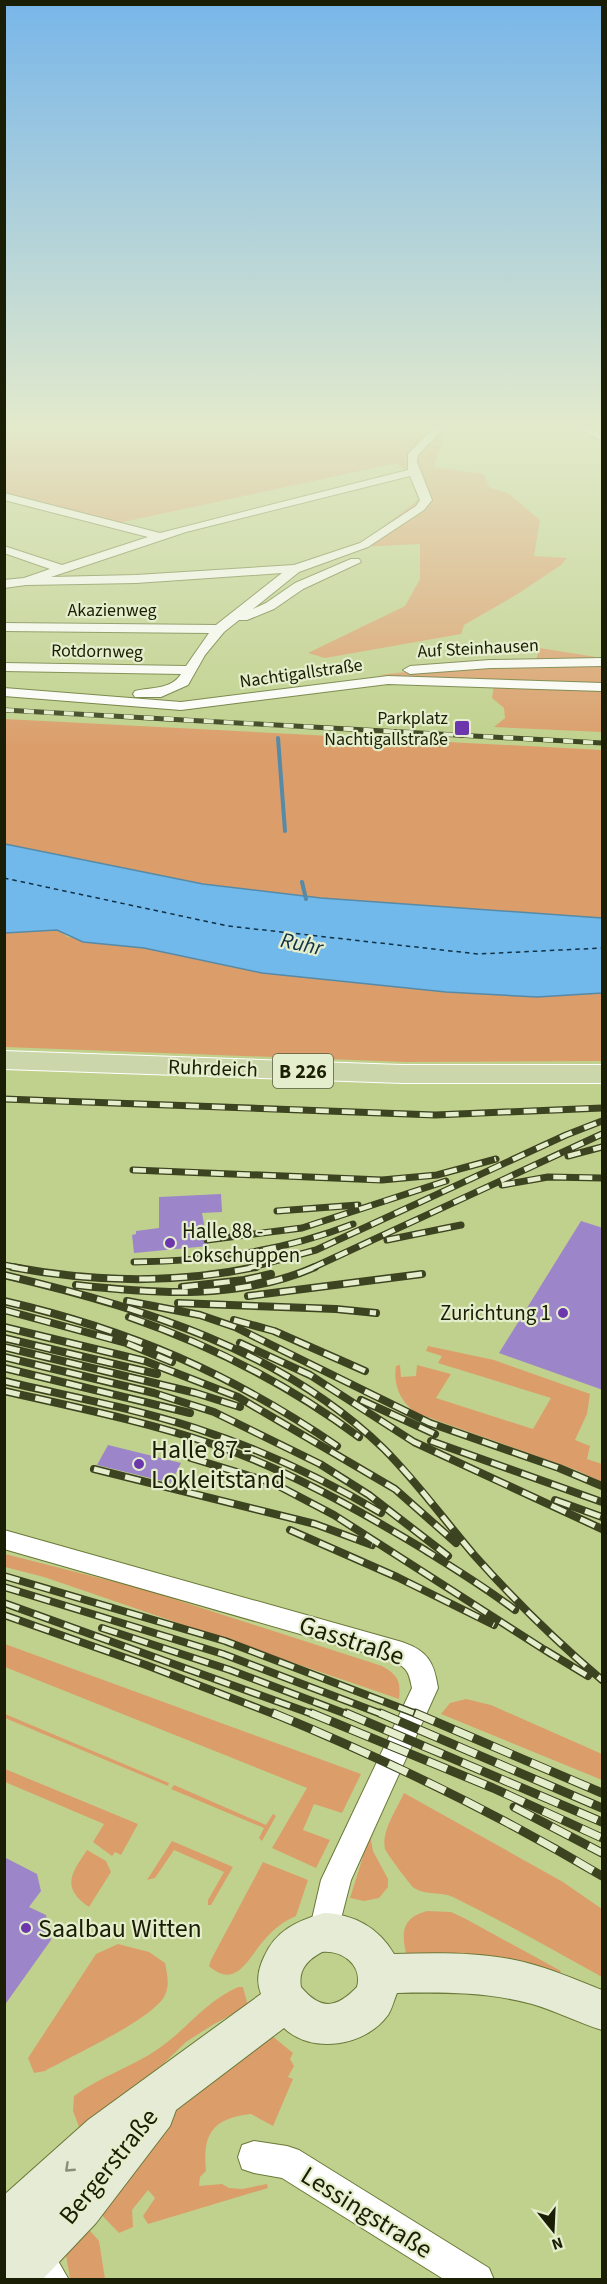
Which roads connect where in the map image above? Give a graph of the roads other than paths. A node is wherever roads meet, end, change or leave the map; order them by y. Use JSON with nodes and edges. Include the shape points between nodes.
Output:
{"nodes":[{"id":1,"x":147,"y":534,"type":"edge"},
{"id":2,"x":173,"y":534,"type":"edge"},
{"id":3,"x":381,"y":534,"type":"edge"},
{"id":4,"x":160,"y":537,"type":"junction"},
{"id":5,"x":4,"y":549,"type":"edge"},
{"id":6,"x":355,"y":561,"type":"dead end"},
{"id":7,"x":59,"y":568,"type":"junction"},
{"id":8,"x":295,"y":569,"type":"junction"},
{"id":9,"x":26,"y":581,"type":"junction"},
{"id":10,"x":4,"y":584,"type":"edge"},
{"id":11,"x":235,"y":616,"type":"junction"},
{"id":12,"x":4,"y":627,"type":"edge"},
{"id":13,"x":219,"y":629,"type":"junction"},
{"id":14,"x":603,"y":662,"type":"edge"},
{"id":15,"x":4,"y":667,"type":"edge"},
{"id":16,"x":190,"y":670,"type":"junction"},
{"id":17,"x":360,"y":682,"type":"junction"},
{"id":18,"x":603,"y":687,"type":"edge"},
{"id":19,"x":4,"y":692,"type":"edge"},
{"id":20,"x":54,"y":696,"type":"junction"},
{"id":21,"x":4,"y":1060,"type":"edge"},
{"id":22,"x":603,"y":1074,"type":"edge"},
{"id":23,"x":4,"y":1539,"type":"edge"},
{"id":24,"x":324,"y":1932,"type":"junction"},
{"id":25,"x":379,"y":1974,"type":"junction"},
{"id":26,"x":285,"y":2001,"type":"junction"},
{"id":27,"x":603,"y":2010,"type":"edge"},
{"id":28,"x":254,"y":2157,"type":"dead end"},
{"id":29,"x":20,"y":2251,"type":"edge"},
{"id":30,"x":477,"y":2280,"type":"edge"}],
"edges":[{"from":1,"to":4,"type":"street"},
{"from":2,"to":4,"type":"street"},
{"from":3,"to":8,"type":"street","via":[[364,545]]},
{"from":4,"to":7,"type":"street"},
{"from":5,"to":7,"type":"street"},
{"from":6,"to":11,"type":"street","via":[[299,586],[257,613]]},
{"from":7,"to":9,"type":"street"},
{"from":8,"to":9,"type":"street"},
{"from":8,"to":11,"type":"street"},
{"from":9,"to":10,"type":"street"},
{"from":11,"to":13,"type":"street"},
{"from":12,"to":13,"type":"street","name":"Akazienweg"},
{"from":13,"to":16,"type":"street"},
{"from":14,"to":17,"type":"street","name":"Auf Steinhausen","via":[[490,664],[378,672]]},
{"from":15,"to":16,"type":"street","name":"Rotdornweg"},
{"from":16,"to":20,"type":"street","via":[[177,687],[161,693]]},
{"from":17,"to":18,"type":"street","name":"Nachtigallstraße"},
{"from":17,"to":20,"type":"street","name":"Nachtigallstraße","via":[[181,706]]},
{"from":19,"to":20,"type":"street","name":"Nachtigallstraße"},
{"from":21,"to":22,"type":"main road","name":"Ruhrdeich","number":"B 226","via":[[391,1074]]},
{"from":23,"to":24,"type":"street","name":"Gasstraße","via":[[334,1632],[415,1660],[422,1670],[425,1688],[336,1880]]},
{"from":24,"to":25,"type":"street","via":[[347,1935],[361,1944],[373,1955]]},
{"from":24,"to":26,"type":"street","via":[[307,1937],[286,1956],[279,1972]]},
{"from":25,"to":26,"type":"street","via":[[369,2006],[345,2023],[317,2025]]},
{"from":25,"to":27,"type":"street","via":[[472,1974],[510,1979],[541,1986]]},
{"from":26,"to":29,"type":"street","name":"Bergerstraße","via":[[179,2078],[80,2208]]},
{"from":28,"to":30,"type":"street","name":"Lessingstraße","via":[[287,2162]]}]}
